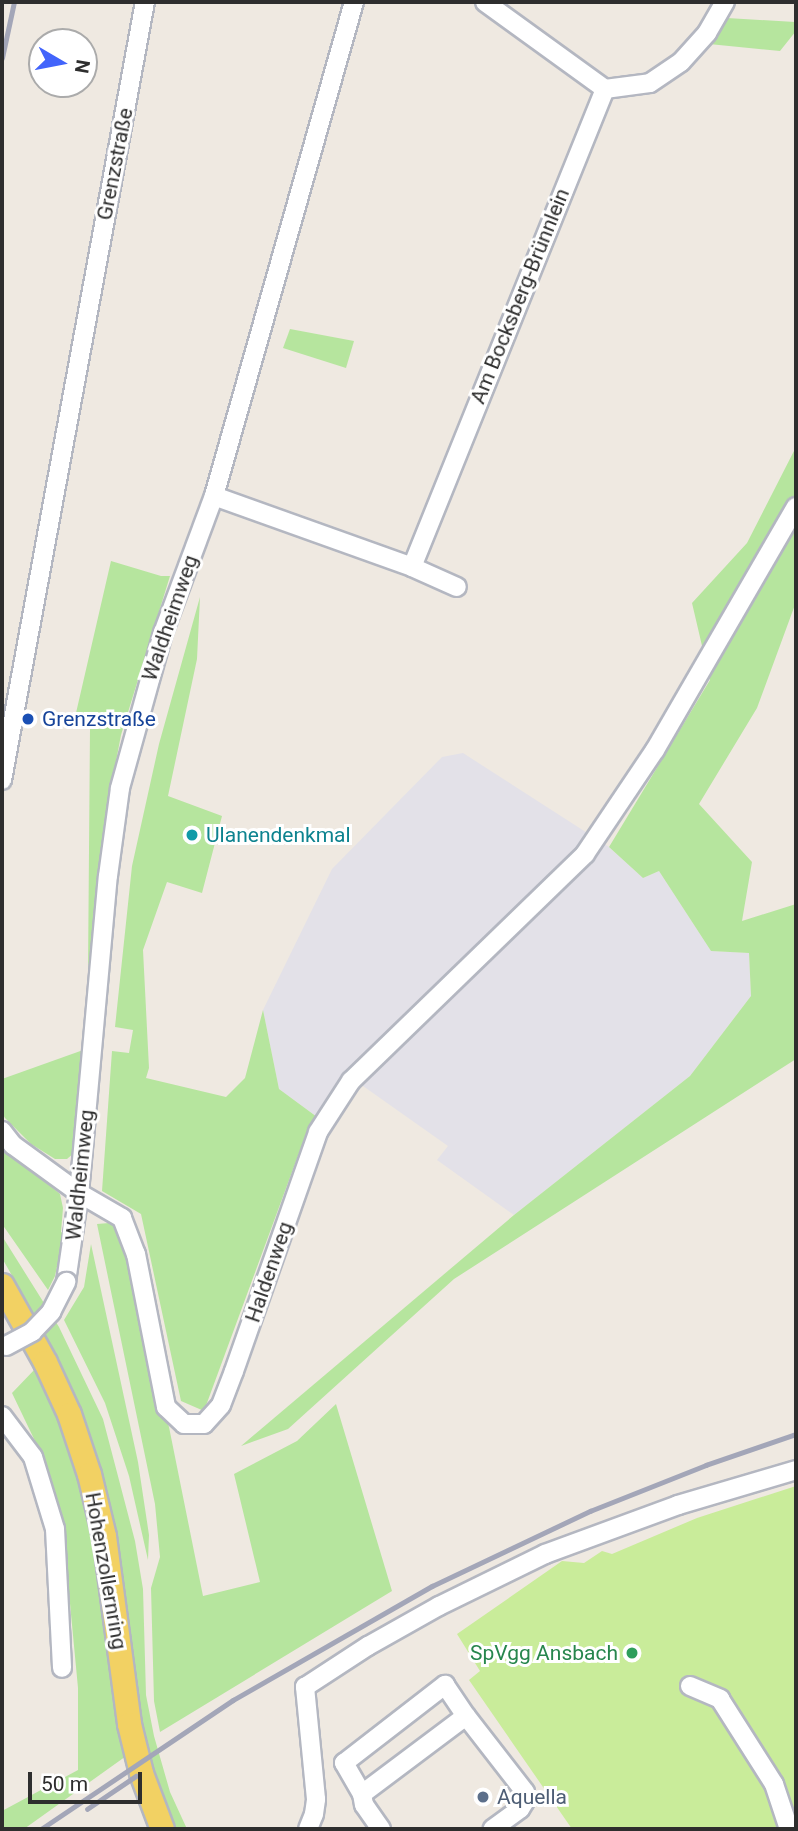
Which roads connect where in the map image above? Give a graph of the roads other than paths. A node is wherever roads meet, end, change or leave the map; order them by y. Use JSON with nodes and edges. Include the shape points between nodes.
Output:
{"nodes":[{"id":1,"x":145,"y":2,"type":"edge"},
{"id":2,"x":355,"y":2,"type":"edge"},
{"id":3,"x":725,"y":2,"type":"edge"},
{"id":4,"x":490,"y":3,"type":"edge"},
{"id":5,"x":605,"y":89,"type":"junction"},
{"id":6,"x":214,"y":496,"type":"junction"},
{"id":7,"x":796,"y":507,"type":"edge"},
{"id":8,"x":412,"y":567,"type":"junction"},
{"id":9,"x":457,"y":587,"type":"dead end"},
{"id":10,"x":2,"y":780,"type":"edge"},
{"id":11,"x":2,"y":1131,"type":"edge"},
{"id":12,"x":79,"y":1193,"type":"junction"},
{"id":13,"x":2,"y":1285,"type":"edge"},
{"id":14,"x":4,"y":1347,"type":"edge"},
{"id":15,"x":3,"y":1422,"type":"edge"},
{"id":16,"x":796,"y":1470,"type":"edge"},
{"id":17,"x":62,"y":1668,"type":"dead end"},
{"id":18,"x":690,"y":1686,"type":"dead end"},
{"id":19,"x":466,"y":1716,"type":"junction"},
{"id":20,"x":362,"y":1794,"type":"junction"},
{"id":21,"x":162,"y":1829,"type":"edge"},
{"id":22,"x":308,"y":1829,"type":"edge"},
{"id":23,"x":382,"y":1829,"type":"edge"},
{"id":24,"x":492,"y":1829,"type":"edge"},
{"id":25,"x":789,"y":1829,"type":"edge"}],
"edges":[{"from":1,"to":10,"type":"street","name":"Grenzstraße"},
{"from":2,"to":6,"type":"street","name":"Waldheimweg"},
{"from":3,"to":5,"type":"street","via":[[707,33],[681,62],[650,83]]},
{"from":4,"to":5,"type":"street"},
{"from":5,"to":8,"type":"street","name":"Am Bocksberg-Brünnlein"},
{"from":6,"to":8,"type":"street"},
{"from":6,"to":12,"type":"street","name":"Waldheimweg","via":[[163,633],[120,788],[107,876]]},
{"from":7,"to":12,"type":"street","name":"Haldenweg","via":[[655,750],[585,854],[351,1081],[318,1132],[230,1382],[221,1405],[204,1424],[184,1424],[166,1407],[136,1254],[122,1217]]},
{"from":8,"to":9,"type":"street"},
{"from":11,"to":12,"type":"street","via":[[13,1145]]},
{"from":12,"to":14,"type":"street","name":"Waldheimweg","bridge":true,"via":[[66,1282],[51,1312],[32,1332]]},
{"from":13,"to":21,"type":"main road","name":"Hohenzollernring","via":[[69,1414],[89,1474],[104,1536],[128,1724]]},
{"from":15,"to":17,"type":"street","via":[[33,1457],[55,1528]]},
{"from":16,"to":22,"type":"street","via":[[678,1505],[534,1559],[368,1646],[305,1687],[316,1799]]},
{"from":18,"to":25,"type":"street","via":[[720,1699],[774,1784]]},
{"from":19,"to":20,"type":"street"},
{"from":19,"to":20,"type":"street","via":[[445,1685],[344,1763]]},
{"from":19,"to":24,"type":"street","via":[[525,1792],[520,1809]]},
{"from":20,"to":23,"type":"street","via":[[364,1805]]}]}
